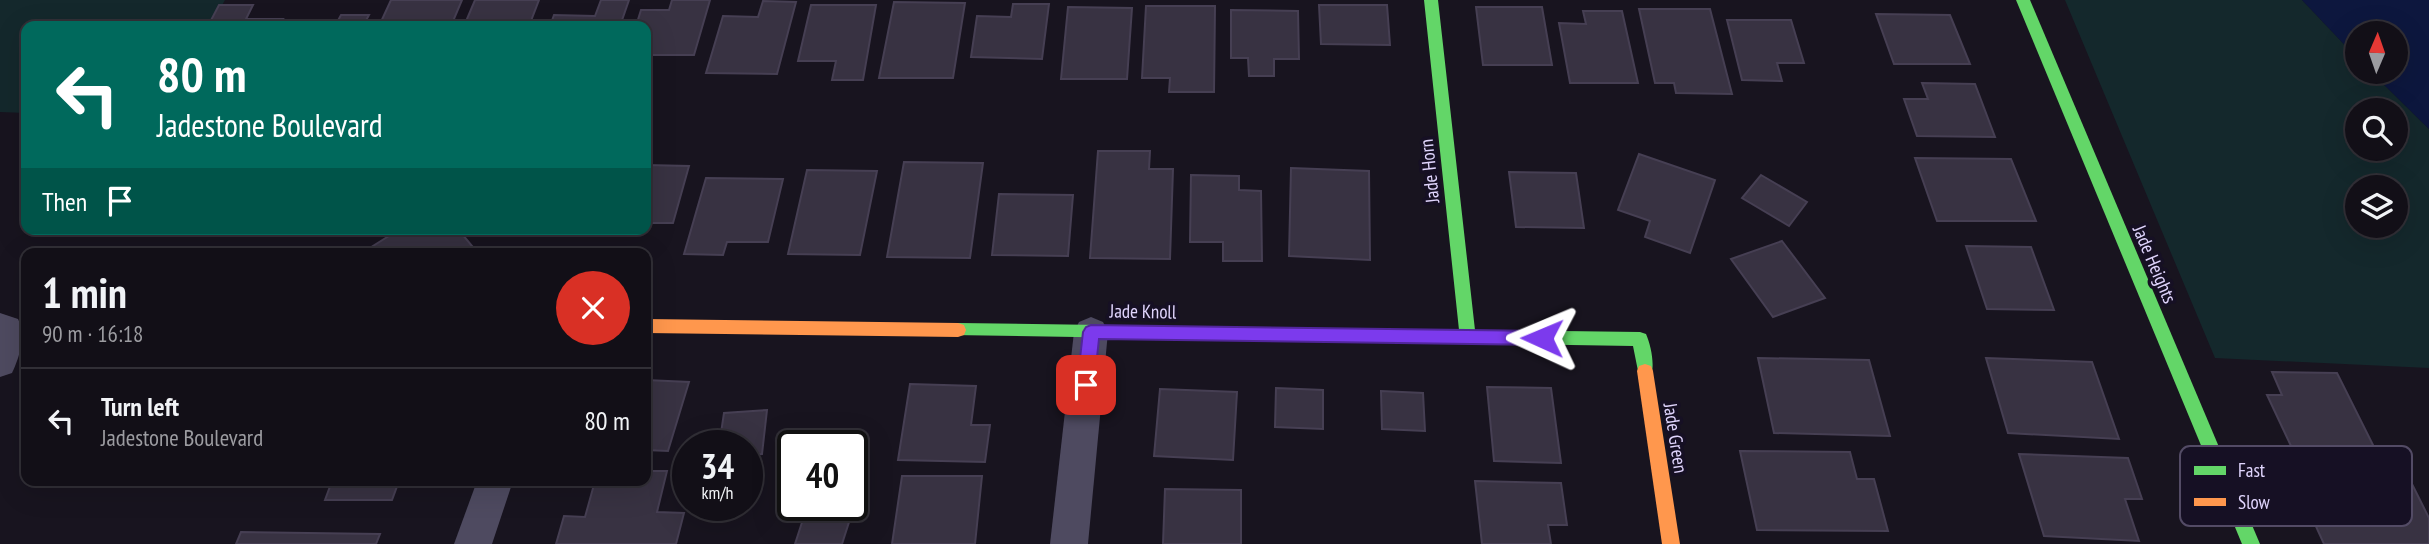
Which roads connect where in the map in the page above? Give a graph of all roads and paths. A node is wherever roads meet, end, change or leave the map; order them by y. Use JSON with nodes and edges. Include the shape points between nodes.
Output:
{"nodes":[{"id":1,"x":1431,"y":0,"type":"edge"},
{"id":2,"x":2023,"y":0,"type":"edge"},
{"id":3,"x":651,"y":326,"type":"edge"},
{"id":4,"x":0,"y":328,"type":"edge"},
{"id":5,"x":1091,"y":332,"type":"junction"},
{"id":6,"x":1468,"y":337,"type":"junction"},
{"id":7,"x":1640,"y":339,"type":"joint"},
{"id":8,"x":0,"y":362,"type":"edge"},
{"id":9,"x":2210,"y":446,"type":"edge"},
{"id":10,"x":493,"y":486,"type":"edge"},
{"id":11,"x":2243,"y":526,"type":"edge"},
{"id":12,"x":473,"y":544,"type":"edge"},
{"id":13,"x":1069,"y":544,"type":"edge"},
{"id":14,"x":1671,"y":544,"type":"edge"},
{"id":15,"x":2251,"y":544,"type":"edge"}],
"edges":[{"from":1,"to":6,"type":"street","name":"Jade Horn"},
{"from":2,"to":9,"type":"street","name":"Jade Heights"},
{"from":3,"to":5,"type":"street","name":"Jade Knoll"},
{"from":4,"to":8,"type":"street","via":[[6,329]]},
{"from":5,"to":6,"type":"street","name":"Jade Knoll"},
{"from":5,"to":13,"type":"street"},
{"from":6,"to":7,"type":"street","name":"Jade Knoll"},
{"from":7,"to":14,"type":"street","name":"Jade Green"},
{"from":10,"to":12,"type":"street"},
{"from":11,"to":15,"type":"street","name":"Jade Heights"}]}
